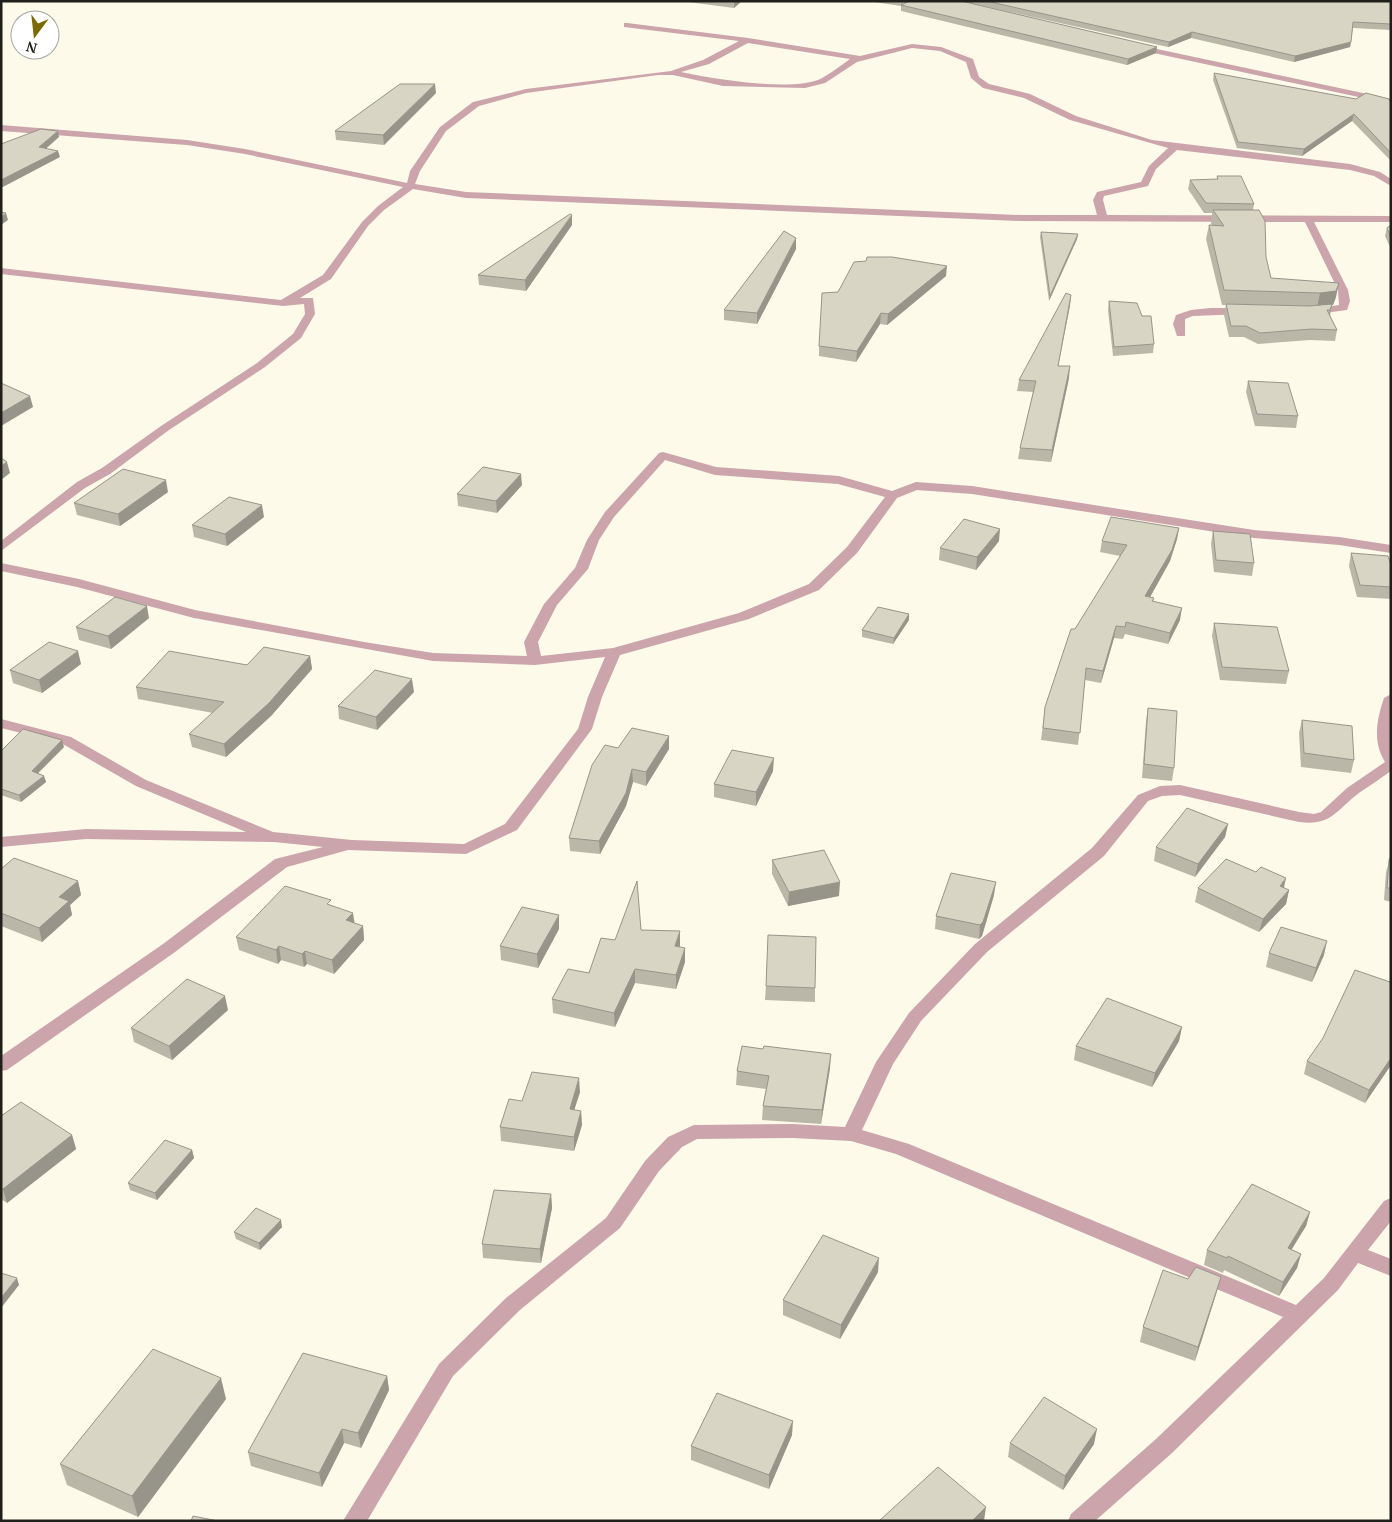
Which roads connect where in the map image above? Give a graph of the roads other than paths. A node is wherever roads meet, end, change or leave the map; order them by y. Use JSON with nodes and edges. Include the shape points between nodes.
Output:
{"nodes":[{"id":1,"x":627,"y":24,"type":"dead end"},
{"id":2,"x":748,"y":40,"type":"junction"},
{"id":3,"x":1131,"y":45,"type":"edge"},
{"id":4,"x":858,"y":58,"type":"junction"},
{"id":5,"x":673,"y":73,"type":"junction"},
{"id":6,"x":1391,"y":102,"type":"edge"},
{"id":7,"x":1,"y":128,"type":"edge"},
{"id":8,"x":1175,"y":147,"type":"junction"},
{"id":9,"x":1391,"y":183,"type":"edge"},
{"id":10,"x":410,"y":187,"type":"junction"},
{"id":11,"x":1103,"y":219,"type":"junction"},
{"id":12,"x":1391,"y":219,"type":"edge"},
{"id":13,"x":1308,"y":220,"type":"junction"},
{"id":14,"x":1,"y":271,"type":"edge"},
{"id":15,"x":315,"y":286,"type":"junction"},
{"id":16,"x":309,"y":300,"type":"junction"},
{"id":17,"x":283,"y":303,"type":"junction"},
{"id":18,"x":1258,"y":312,"type":"edge"},
{"id":19,"x":1297,"y":312,"type":"edge"},
{"id":20,"x":1181,"y":334,"type":"dead end"},
{"id":21,"x":893,"y":496,"type":"junction"},
{"id":22,"x":1,"y":547,"type":"edge"},
{"id":23,"x":1391,"y":549,"type":"edge"},
{"id":24,"x":1,"y":566,"type":"edge"},
{"id":25,"x":614,"y":652,"type":"junction"},
{"id":26,"x":535,"y":661,"type":"junction"},
{"id":27,"x":1391,"y":698,"type":"edge"},
{"id":28,"x":1,"y":723,"type":"edge"},
{"id":29,"x":1391,"y":760,"type":"edge"},
{"id":30,"x":1391,"y":764,"type":"edge"},
{"id":31,"x":274,"y":837,"type":"junction"},
{"id":32,"x":1,"y":842,"type":"edge"},
{"id":33,"x":352,"y":845,"type":"junction"},
{"id":34,"x":1,"y":1065,"type":"edge"},
{"id":35,"x":851,"y":1134,"type":"junction"},
{"id":36,"x":1391,"y":1206,"type":"edge"},
{"id":37,"x":1354,"y":1253,"type":"junction"},
{"id":38,"x":1391,"y":1268,"type":"edge"},
{"id":39,"x":1299,"y":1315,"type":"junction"},
{"id":40,"x":354,"y":1521,"type":"edge"},
{"id":41,"x":1079,"y":1521,"type":"edge"}],
"edges":[{"from":1,"to":2,"type":"street"},
{"from":2,"to":4,"type":"street"},
{"from":2,"to":5,"type":"street","via":[[706,62]]},
{"from":3,"to":6,"type":"street"},
{"from":4,"to":5,"type":"street","via":[[822,81],[805,86],[723,84]]},
{"from":4,"to":8,"type":"street","via":[[912,46],[941,49],[970,61],[975,78],[986,86],[1034,99],[1072,118]]},
{"from":5,"to":10,"type":"street","via":[[658,72],[526,91],[476,104],[443,130],[415,171]]},
{"from":7,"to":10,"type":"street","via":[[212,146]]},
{"from":8,"to":9,"type":"street","via":[[1350,167],[1377,174]]},
{"from":8,"to":11,"type":"street","via":[[1152,168],[1145,184],[1100,194],[1098,200]]},
{"from":10,"to":11,"type":"street","via":[[466,195]]},
{"from":10,"to":15,"type":"street","via":[[381,208],[333,270]]},
{"from":11,"to":13,"type":"street"},
{"from":12,"to":13,"type":"street"},
{"from":13,"to":19,"type":"street","via":[[1343,290],[1345,301],[1343,308],[1337,310]]},
{"from":14,"to":17,"type":"street"},
{"from":15,"to":16,"type":"street"},
{"from":15,"to":17,"type":"street"},
{"from":16,"to":17,"type":"street"},
{"from":16,"to":22,"type":"street","via":[[310,314],[297,336],[240,379],[81,485]]},
{"from":18,"to":20,"type":"street","via":[[1191,313],[1180,317]]},
{"from":21,"to":23,"type":"street","via":[[916,486],[972,490],[1158,521]]},
{"from":21,"to":25,"type":"street","via":[[852,550],[814,587],[744,616]]},
{"from":21,"to":26,"type":"street","via":[[839,480],[714,471],[663,456],[609,515],[593,540],[581,569],[551,604],[531,642]]},
{"from":24,"to":26,"type":"street","via":[[194,614],[364,646],[433,657]]},
{"from":25,"to":26,"type":"street"},
{"from":25,"to":33,"type":"street","via":[[585,728],[511,827],[466,849]]},
{"from":27,"to":29,"type":"street","via":[[1383,735],[1386,753]]},
{"from":28,"to":31,"type":"street","via":[[66,740],[141,784]]},
{"from":30,"to":35,"type":"street","via":[[1352,791],[1326,815],[1315,819],[1180,790],[1160,791],[1143,798],[1098,852],[981,948],[915,1017],[885,1062]]},
{"from":31,"to":32,"type":"street","via":[[86,834]]},
{"from":31,"to":33,"type":"street"},
{"from":33,"to":34,"type":"street","via":[[281,863],[169,948]]},
{"from":35,"to":39,"type":"street","via":[[902,1149]]},
{"from":35,"to":40,"type":"street","via":[[694,1132],[675,1142],[652,1166],[613,1223],[513,1304],[446,1370]]},
{"from":36,"to":37,"type":"street"},
{"from":37,"to":38,"type":"street"},
{"from":37,"to":39,"type":"street","via":[[1331,1284]]},
{"from":39,"to":41,"type":"street","via":[[1164,1446]]}]}
